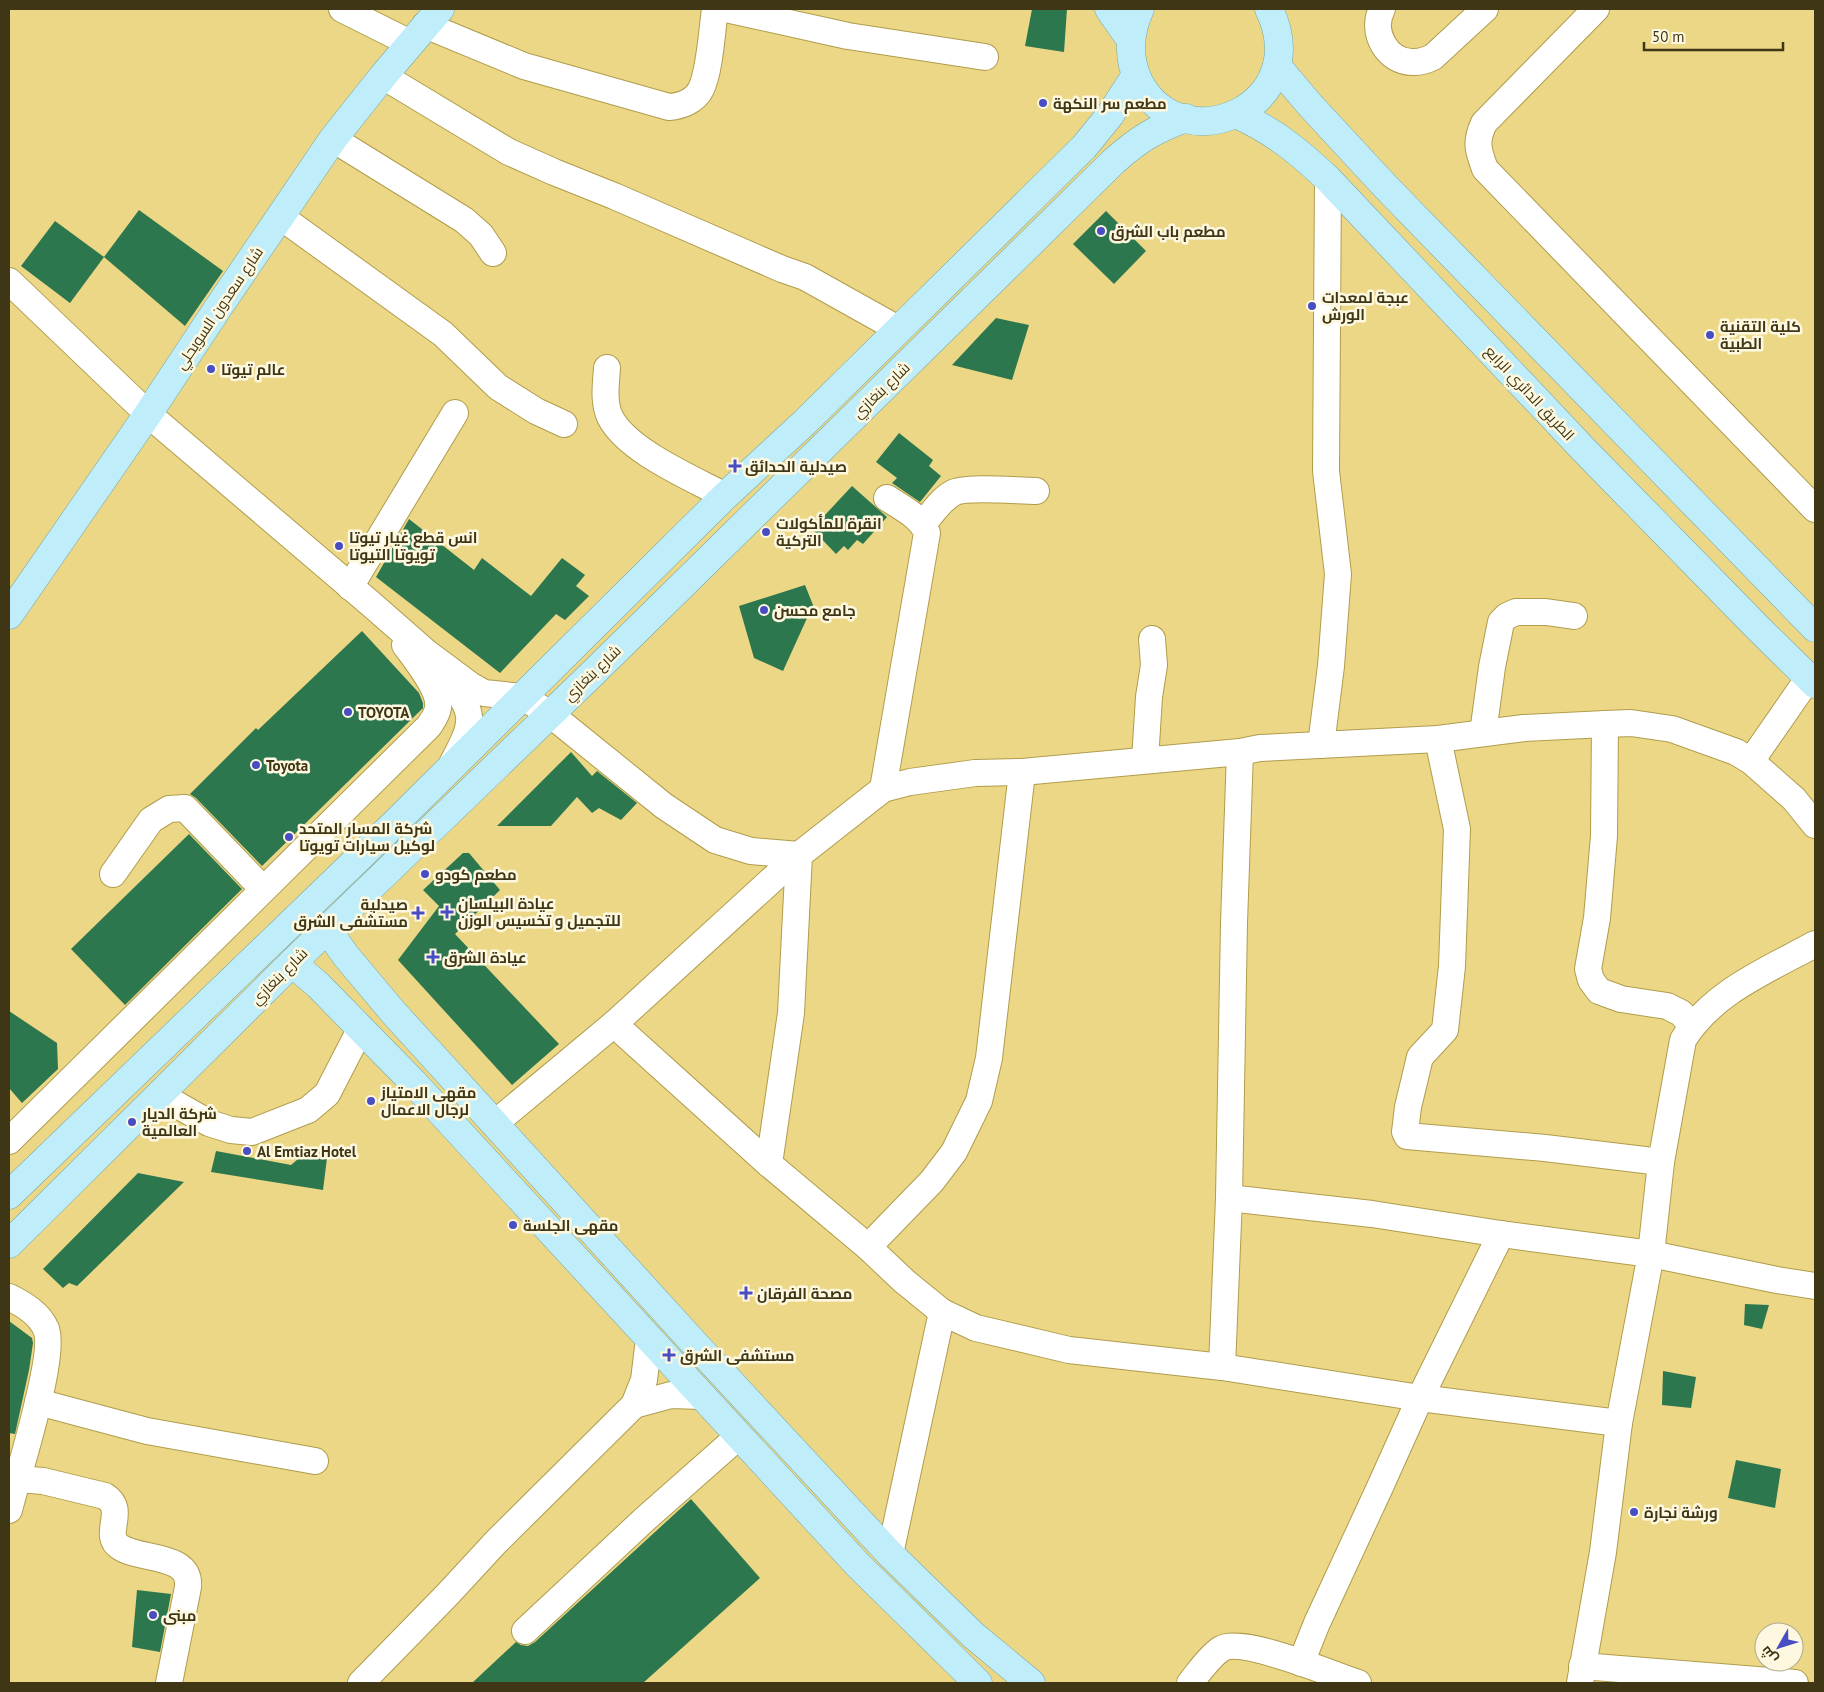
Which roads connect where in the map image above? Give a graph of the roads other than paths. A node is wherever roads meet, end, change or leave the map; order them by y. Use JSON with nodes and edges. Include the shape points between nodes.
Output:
{"nodes":[{"id":1,"x":342,"y":9,"type":"edge"},
{"id":2,"x":715,"y":9,"type":"edge"},
{"id":3,"x":726,"y":9,"type":"edge"},
{"id":4,"x":1109,"y":9,"type":"edge"},
{"id":5,"x":1140,"y":9,"type":"edge"},
{"id":6,"x":1382,"y":9,"type":"edge"},
{"id":7,"x":1485,"y":9,"type":"edge"},
{"id":8,"x":1588,"y":11,"type":"edge"},
{"id":9,"x":1277,"y":13,"type":"edge"},
{"id":10,"x":425,"y":26,"type":"edge"},
{"id":11,"x":1130,"y":39,"type":"junction"},
{"id":12,"x":986,"y":57,"type":"dead end"},
{"id":13,"x":1277,"y":66,"type":"junction"},
{"id":14,"x":1136,"y":75,"type":"junction"},
{"id":15,"x":383,"y":76,"type":"junction"},
{"id":16,"x":1236,"y":114,"type":"junction"},
{"id":17,"x":1186,"y":118,"type":"junction"},
{"id":18,"x":333,"y":139,"type":"junction"},
{"id":19,"x":1328,"y":179,"type":"junction"},
{"id":20,"x":281,"y":217,"type":"junction"},
{"id":21,"x":493,"y":253,"type":"dead end"},
{"id":22,"x":9,"y":281,"type":"edge"},
{"id":23,"x":898,"y":329,"type":"junction"},
{"id":24,"x":606,"y":368,"type":"dead end"},
{"id":25,"x":455,"y":413,"type":"dead end"},
{"id":26,"x":148,"y":414,"type":"junction"},
{"id":27,"x":564,"y":424,"type":"dead end"},
{"id":28,"x":1036,"y":491,"type":"dead end"},
{"id":29,"x":726,"y":496,"type":"junction"},
{"id":30,"x":887,"y":498,"type":"dead end"},
{"id":31,"x":1815,"y":509,"type":"edge"},
{"id":32,"x":923,"y":524,"type":"junction"},
{"id":33,"x":350,"y":587,"type":"junction"},
{"id":34,"x":371,"y":604,"type":"junction"},
{"id":35,"x":9,"y":615,"type":"edge"},
{"id":36,"x":1574,"y":616,"type":"dead end"},
{"id":37,"x":1815,"y":628,"type":"edge"},
{"id":38,"x":1152,"y":639,"type":"dead end"},
{"id":39,"x":427,"y":653,"type":"junction"},
{"id":40,"x":1813,"y":681,"type":"edge"},
{"id":41,"x":523,"y":697,"type":"junction"},
{"id":42,"x":550,"y":714,"type":"junction"},
{"id":43,"x":1605,"y":724,"type":"junction"},
{"id":44,"x":1483,"y":733,"type":"junction"},
{"id":45,"x":1438,"y":739,"type":"junction"},
{"id":46,"x":1321,"y":745,"type":"junction"},
{"id":47,"x":1240,"y":752,"type":"junction"},
{"id":48,"x":1145,"y":760,"type":"junction"},
{"id":49,"x":1751,"y":761,"type":"junction"},
{"id":50,"x":449,"y":768,"type":"junction"},
{"id":51,"x":1022,"y":772,"type":"junction"},
{"id":52,"x":883,"y":789,"type":"junction"},
{"id":53,"x":1815,"y":825,"type":"edge"},
{"id":54,"x":799,"y":855,"type":"junction"},
{"id":55,"x":113,"y":874,"type":"dead end"},
{"id":56,"x":264,"y":889,"type":"junction"},
{"id":57,"x":327,"y":929,"type":"junction"},
{"id":58,"x":1815,"y":944,"type":"edge"},
{"id":59,"x":292,"y":963,"type":"junction"},
{"id":60,"x":374,"y":990,"type":"junction"},
{"id":61,"x":355,"y":1022,"type":"junction"},
{"id":62,"x":614,"y":1024,"type":"junction"},
{"id":63,"x":1692,"y":1026,"type":"junction"},
{"id":64,"x":160,"y":1095,"type":"junction"},
{"id":65,"x":494,"y":1124,"type":"junction"},
{"id":66,"x":9,"y":1141,"type":"edge"},
{"id":67,"x":1661,"y":1162,"type":"junction"},
{"id":68,"x":769,"y":1164,"type":"junction"},
{"id":69,"x":9,"y":1194,"type":"edge"},
{"id":70,"x":1230,"y":1198,"type":"junction"},
{"id":71,"x":1501,"y":1234,"type":"junction"},
{"id":72,"x":9,"y":1244,"type":"edge"},
{"id":73,"x":868,"y":1248,"type":"junction"},
{"id":74,"x":1651,"y":1254,"type":"junction"},
{"id":75,"x":1815,"y":1286,"type":"edge"},
{"id":76,"x":9,"y":1297,"type":"edge"},
{"id":77,"x":942,"y":1312,"type":"junction"},
{"id":78,"x":649,"y":1339,"type":"junction"},
{"id":79,"x":1222,"y":1367,"type":"junction"},
{"id":80,"x":701,"y":1396,"type":"junction"},
{"id":81,"x":1420,"y":1398,"type":"junction"},
{"id":82,"x":38,"y":1402,"type":"junction"},
{"id":83,"x":634,"y":1405,"type":"junction"},
{"id":84,"x":1619,"y":1423,"type":"junction"},
{"id":85,"x":739,"y":1436,"type":"junction"},
{"id":86,"x":315,"y":1461,"type":"dead end"},
{"id":87,"x":16,"y":1479,"type":"junction"},
{"id":88,"x":9,"y":1510,"type":"edge"},
{"id":89,"x":890,"y":1554,"type":"junction"},
{"id":90,"x":525,"y":1631,"type":"dead end"},
{"id":91,"x":1301,"y":1663,"type":"junction"},
{"id":92,"x":1581,"y":1674,"type":"edge"},
{"id":93,"x":169,"y":1683,"type":"edge"},
{"id":94,"x":361,"y":1683,"type":"edge"},
{"id":95,"x":978,"y":1683,"type":"edge"},
{"id":96,"x":1031,"y":1683,"type":"edge"},
{"id":97,"x":1190,"y":1683,"type":"edge"},
{"id":98,"x":1358,"y":1683,"type":"edge"},
{"id":99,"x":1795,"y":1683,"type":"edge"}],
"edges":[{"from":1,"to":10,"type":"street"},
{"from":2,"to":10,"type":"street","via":[[701,90],[682,106],[669,107],[524,66]]},
{"from":3,"to":12,"type":"street","via":[[848,36]]},
{"from":4,"to":11,"type":"main road"},
{"from":5,"to":11,"type":"main road"},
{"from":6,"to":7,"type":"street","via":[[1377,23],[1380,41],[1394,56],[1413,62],[1433,57]]},
{"from":8,"to":31,"type":"street","via":[[1484,123],[1478,135],[1485,169]]},
{"from":9,"to":13,"type":"main road"},
{"from":10,"to":15,"type":"main road","name":"شارع سعدون السويحلي"},
{"from":11,"to":14,"type":"main road"},
{"from":13,"to":16,"type":"main road","via":[[1266,89]]},
{"from":13,"to":37,"type":"main road","via":[[1379,179]]},
{"from":14,"to":17,"type":"main road","via":[[1151,98],[1173,114]]},
{"from":14,"to":23,"type":"main road","name":"شارع بنغازي","via":[[1084,147]]},
{"from":15,"to":18,"type":"main road","name":"شارع سعدون السويحلي"},
{"from":15,"to":23,"type":"street","via":[[509,152],[805,277]]},
{"from":16,"to":17,"type":"main road","via":[[1212,120]]},
{"from":16,"to":19,"type":"main road","name":"الطريق الدائري الرابع","via":[[1282,138]]},
{"from":17,"to":42,"type":"main road","name":"شارع بنغازي","via":[[1160,128],[1114,161]]},
{"from":18,"to":20,"type":"main road","name":"شارع سعدون السويحلي"},
{"from":18,"to":21,"type":"street","via":[[464,220],[481,235]]},
{"from":19,"to":40,"type":"main road","name":"الطريق الدائري الرابع","via":[[1584,450]]},
{"from":19,"to":46,"type":"street","via":[[1326,471],[1338,574]]},
{"from":20,"to":26,"type":"main road","name":"شارع سعدون السويحلي"},
{"from":20,"to":27,"type":"street","via":[[442,334],[498,387]]},
{"from":22,"to":26,"type":"street"},
{"from":23,"to":29,"type":"main road","name":"شارع بنغازي"},
{"from":24,"to":29,"type":"street","via":[[606,401],[617,428],[654,458]]},
{"from":25,"to":33,"type":"street"},
{"from":26,"to":33,"type":"street"},
{"from":26,"to":35,"type":"main road","name":"شارع سعدون السويحلي"},
{"from":28,"to":32,"type":"street","via":[[954,492]]},
{"from":29,"to":41,"type":"main road","name":"شارع بنغازي"},
{"from":30,"to":32,"type":"street"},
{"from":32,"to":52,"type":"street","via":[[927,533]]},
{"from":33,"to":34,"type":"street"},
{"from":34,"to":39,"type":"street"},
{"from":34,"to":56,"type":"street","via":[[430,682],[438,700],[435,717]]},
{"from":36,"to":44,"type":"street","via":[[1516,612],[1501,622]]},
{"from":38,"to":48,"type":"street","via":[[1154,665]]},
{"from":39,"to":41,"type":"street","via":[[484,693]]},
{"from":39,"to":50,"type":"street","via":[[458,690],[468,708],[470,725],[466,739]]},
{"from":40,"to":49,"type":"street","via":[[1801,689]]},
{"from":41,"to":42,"type":"street"},
{"from":41,"to":50,"type":"main road","name":"شارع بنغازي"},
{"from":42,"to":54,"type":"street","via":[[664,806],[715,840],[751,851]]},
{"from":42,"to":57,"type":"main road","name":"شارع بنغازي"},
{"from":43,"to":44,"type":"street"},
{"from":43,"to":49,"type":"street","via":[[1672,729]]},
{"from":43,"to":63,"type":"street","via":[[1603,854],[1588,969],[1590,980],[1599,991],[1621,999],[1667,1006],[1681,1013]]},
{"from":44,"to":45,"type":"street"},
{"from":45,"to":46,"type":"street"},
{"from":45,"to":67,"type":"street","via":[[1457,829],[1452,966],[1445,1030],[1420,1057],[1408,1107],[1407,1136]]},
{"from":46,"to":47,"type":"street"},
{"from":47,"to":48,"type":"street"},
{"from":47,"to":70,"type":"street"},
{"from":48,"to":51,"type":"street"},
{"from":49,"to":53,"type":"street","via":[[1794,799]]},
{"from":50,"to":69,"type":"main road","name":"شارع بنغازي"},
{"from":51,"to":52,"type":"street","via":[[975,773]]},
{"from":51,"to":73,"type":"street","via":[[989,1058],[979,1101],[954,1152],[932,1181]]},
{"from":52,"to":54,"type":"street"},
{"from":54,"to":62,"type":"street"},
{"from":54,"to":68,"type":"street","via":[[791,1013]]},
{"from":55,"to":56,"type":"street","via":[[150,820],[170,809],[185,808]]},
{"from":56,"to":66,"type":"street"},
{"from":57,"to":59,"type":"main road","name":"شارع بنغازي"},
{"from":57,"to":60,"type":"main road"},
{"from":58,"to":63,"type":"street","via":[[1728,992]]},
{"from":59,"to":61,"type":"main road"},
{"from":59,"to":64,"type":"main road","name":"شارع بنغازي"},
{"from":60,"to":61,"type":"main road"},
{"from":60,"to":65,"type":"main road"},
{"from":61,"to":64,"type":"street","via":[[327,1094],[308,1110],[252,1132],[209,1123]]},
{"from":61,"to":78,"type":"main road"},
{"from":62,"to":65,"type":"street"},
{"from":62,"to":68,"type":"street"},
{"from":63,"to":67,"type":"street","via":[[1683,1040]]},
{"from":64,"to":72,"type":"main road","name":"شارع بنغازي"},
{"from":65,"to":89,"type":"main road"},
{"from":67,"to":74,"type":"street"},
{"from":68,"to":73,"type":"street"},
{"from":70,"to":71,"type":"street","via":[[1372,1214]]},
{"from":70,"to":79,"type":"street"},
{"from":71,"to":74,"type":"street"},
{"from":71,"to":81,"type":"street"},
{"from":73,"to":77,"type":"street"},
{"from":74,"to":75,"type":"street"},
{"from":74,"to":84,"type":"street"},
{"from":76,"to":82,"type":"street","via":[[27,1307],[47,1330],[47,1356]]},
{"from":77,"to":79,"type":"street","via":[[976,1328],[1069,1350]]},
{"from":77,"to":89,"type":"street"},
{"from":78,"to":80,"type":"main road"},
{"from":78,"to":83,"type":"street","via":[[645,1374]]},
{"from":79,"to":81,"type":"street"},
{"from":80,"to":83,"type":"street","via":[[671,1395]]},
{"from":80,"to":85,"type":"main road"},
{"from":81,"to":84,"type":"street"},
{"from":81,"to":91,"type":"street"},
{"from":82,"to":86,"type":"street","via":[[147,1431]]},
{"from":82,"to":87,"type":"street"},
{"from":83,"to":94,"type":"street"},
{"from":84,"to":92,"type":"street","via":[[1603,1552]]},
{"from":85,"to":90,"type":"street","via":[[645,1518]]},
{"from":85,"to":95,"type":"main road","via":[[858,1565]]},
{"from":87,"to":88,"type":"street"},
{"from":87,"to":93,"type":"street","via":[[43,1481],[105,1496],[115,1507],[113,1538],[119,1547],[183,1567],[189,1578],[188,1587]]},
{"from":89,"to":96,"type":"main road","via":[[973,1635]]},
{"from":91,"to":97,"type":"street","via":[[1250,1647],[1222,1648]]},
{"from":91,"to":98,"type":"street"},
{"from":92,"to":99,"type":"street"}]}
